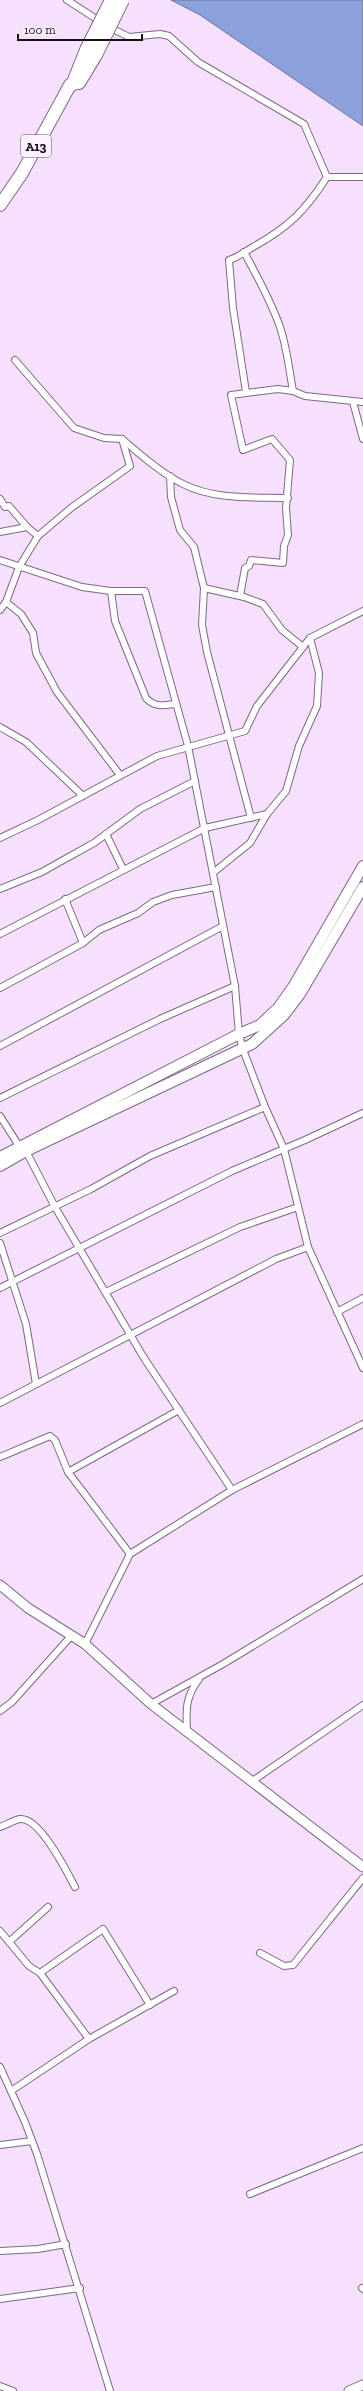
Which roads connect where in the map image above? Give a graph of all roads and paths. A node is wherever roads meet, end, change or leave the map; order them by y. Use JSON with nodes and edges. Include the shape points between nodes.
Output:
{"nodes":[{"id":1,"x":67,"y":0,"type":"edge"},
{"id":2,"x":111,"y":0,"type":"edge"},
{"id":3,"x":123,"y":0,"type":"edge"},
{"id":4,"x":91,"y":52,"type":"junction"},
{"id":5,"x":327,"y":177,"type":"junction"},
{"id":6,"x":363,"y":177,"type":"edge"},
{"id":7,"x":0,"y":205,"type":"edge"},
{"id":8,"x":244,"y":252,"type":"junction"},
{"id":9,"x":15,"y":360,"type":"dead end"},
{"id":10,"x":292,"y":391,"type":"junction"},
{"id":11,"x":246,"y":392,"type":"junction"},
{"id":12,"x":353,"y":402,"type":"junction"},
{"id":13,"x":363,"y":402,"type":"edge"},
{"id":14,"x":122,"y":439,"type":"junction"},
{"id":15,"x":363,"y":439,"type":"edge"},
{"id":16,"x":170,"y":476,"type":"junction"},
{"id":17,"x":288,"y":498,"type":"junction"},
{"id":18,"x":0,"y":499,"type":"edge"},
{"id":19,"x":27,"y":527,"type":"junction"},
{"id":20,"x":0,"y":532,"type":"edge"},
{"id":21,"x":38,"y":536,"type":"junction"},
{"id":22,"x":0,"y":560,"type":"edge"},
{"id":23,"x":18,"y":567,"type":"junction"},
{"id":24,"x":204,"y":588,"type":"junction"},
{"id":25,"x":111,"y":591,"type":"junction"},
{"id":26,"x":240,"y":596,"type":"junction"},
{"id":27,"x":6,"y":602,"type":"junction"},
{"id":28,"x":0,"y":610,"type":"edge"},
{"id":29,"x":363,"y":611,"type":"edge"},
{"id":30,"x":310,"y":638,"type":"junction"},
{"id":31,"x":303,"y":647,"type":"junction"},
{"id":32,"x":176,"y":704,"type":"junction"},
{"id":33,"x":0,"y":727,"type":"edge"},
{"id":34,"x":230,"y":735,"type":"junction"},
{"id":35,"x":188,"y":746,"type":"junction"},
{"id":36,"x":120,"y":775,"type":"junction"},
{"id":37,"x":195,"y":781,"type":"junction"},
{"id":38,"x":83,"y":796,"type":"junction"},
{"id":39,"x":267,"y":814,"type":"junction"},
{"id":40,"x":251,"y":818,"type":"junction"},
{"id":41,"x":205,"y":828,"type":"junction"},
{"id":42,"x":106,"y":834,"type":"junction"},
{"id":43,"x":0,"y":838,"type":"edge"},
{"id":44,"x":363,"y":866,"type":"edge"},
{"id":45,"x":123,"y":869,"type":"junction"},
{"id":46,"x":214,"y":872,"type":"junction"},
{"id":47,"x":216,"y":887,"type":"junction"},
{"id":48,"x":363,"y":887,"type":"edge"},
{"id":49,"x":0,"y":889,"type":"edge"},
{"id":50,"x":65,"y":899,"type":"junction"},
{"id":51,"x":223,"y":926,"type":"junction"},
{"id":52,"x":0,"y":934,"type":"edge"},
{"id":53,"x":83,"y":943,"type":"junction"},
{"id":54,"x":235,"y":986,"type":"junction"},
{"id":55,"x":0,"y":988,"type":"edge"},
{"id":56,"x":239,"y":1034,"type":"junction"},
{"id":57,"x":0,"y":1046,"type":"edge"},
{"id":58,"x":242,"y":1047,"type":"junction"},
{"id":59,"x":0,"y":1098,"type":"edge"},
{"id":60,"x":265,"y":1107,"type":"junction"},
{"id":61,"x":363,"y":1113,"type":"edge"},
{"id":62,"x":0,"y":1116,"type":"edge"},
{"id":63,"x":23,"y":1149,"type":"junction"},
{"id":64,"x":284,"y":1149,"type":"junction"},
{"id":65,"x":0,"y":1157,"type":"edge"},
{"id":66,"x":0,"y":1166,"type":"edge"},
{"id":67,"x":54,"y":1207,"type":"junction"},
{"id":68,"x":298,"y":1207,"type":"junction"},
{"id":69,"x":0,"y":1233,"type":"edge"},
{"id":70,"x":0,"y":1243,"type":"edge"},
{"id":71,"x":308,"y":1247,"type":"junction"},
{"id":72,"x":80,"y":1249,"type":"junction"},
{"id":73,"x":12,"y":1282,"type":"junction"},
{"id":74,"x":0,"y":1288,"type":"edge"},
{"id":75,"x":106,"y":1292,"type":"junction"},
{"id":76,"x":363,"y":1298,"type":"edge"},
{"id":77,"x":337,"y":1312,"type":"junction"},
{"id":78,"x":131,"y":1336,"type":"junction"},
{"id":79,"x":363,"y":1368,"type":"edge"},
{"id":80,"x":36,"y":1384,"type":"junction"},
{"id":81,"x":0,"y":1403,"type":"edge"},
{"id":82,"x":180,"y":1410,"type":"junction"},
{"id":83,"x":363,"y":1424,"type":"edge"},
{"id":84,"x":0,"y":1457,"type":"edge"},
{"id":85,"x":68,"y":1472,"type":"junction"},
{"id":86,"x":232,"y":1490,"type":"junction"},
{"id":87,"x":130,"y":1554,"type":"junction"},
{"id":88,"x":363,"y":1579,"type":"edge"},
{"id":89,"x":0,"y":1585,"type":"edge"},
{"id":90,"x":72,"y":1635,"type":"junction"},
{"id":91,"x":85,"y":1644,"type":"junction"},
{"id":92,"x":199,"y":1678,"type":"junction"},
{"id":93,"x":151,"y":1704,"type":"junction"},
{"id":94,"x":363,"y":1705,"type":"edge"},
{"id":95,"x":0,"y":1711,"type":"edge"},
{"id":96,"x":188,"y":1732,"type":"junction"},
{"id":97,"x":251,"y":1782,"type":"junction"},
{"id":98,"x":0,"y":1827,"type":"edge"},
{"id":99,"x":363,"y":1867,"type":"edge"},
{"id":100,"x":363,"y":1878,"type":"edge"},
{"id":101,"x":75,"y":1887,"type":"dead end"},
{"id":102,"x":48,"y":1907,"type":"dead end"},
{"id":103,"x":0,"y":1931,"type":"edge"},
{"id":104,"x":8,"y":1942,"type":"junction"},
{"id":105,"x":260,"y":1953,"type":"dead end"},
{"id":106,"x":40,"y":1973,"type":"junction"},
{"id":107,"x":174,"y":1990,"type":"dead end"},
{"id":108,"x":150,"y":2005,"type":"junction"},
{"id":109,"x":89,"y":2039,"type":"junction"},
{"id":110,"x":0,"y":2067,"type":"edge"},
{"id":111,"x":2,"y":2075,"type":"edge"},
{"id":112,"x":11,"y":2091,"type":"junction"},
{"id":113,"x":32,"y":2141,"type":"junction"},
{"id":114,"x":0,"y":2145,"type":"edge"},
{"id":115,"x":363,"y":2148,"type":"edge"},
{"id":116,"x":250,"y":2194,"type":"dead end"},
{"id":117,"x":66,"y":2244,"type":"junction"},
{"id":118,"x":0,"y":2251,"type":"edge"},
{"id":119,"x":80,"y":2288,"type":"junction"},
{"id":120,"x":0,"y":2300,"type":"edge"},
{"id":121,"x":363,"y":2385,"type":"edge"},
{"id":122,"x":0,"y":2386,"type":"edge"},
{"id":123,"x":13,"y":2391,"type":"edge"},
{"id":124,"x":110,"y":2391,"type":"edge"},
{"id":125,"x":349,"y":2391,"type":"edge"}],
"edges":[{"from":1,"to":5,"type":"street","via":[[120,34],[169,36],[198,62],[304,124]]},
{"from":2,"to":4,"type":"highway","number":"A13","bridge":true},
{"from":3,"to":4,"type":"highway","number":"A13","bridge":true},
{"from":4,"to":7,"type":"highway","number":"A13","via":[[77,87],[70,84],[22,173]]},
{"from":5,"to":6,"type":"street"},
{"from":5,"to":8,"type":"street","via":[[310,204],[290,224]]},
{"from":8,"to":10,"type":"street","via":[[280,327]]},
{"from":8,"to":11,"type":"street","via":[[229,260],[233,308]]},
{"from":9,"to":14,"type":"street","via":[[74,428],[104,438]]},
{"from":10,"to":11,"type":"street","via":[[278,389]]},
{"from":10,"to":12,"type":"street","via":[[305,396]]},
{"from":11,"to":17,"type":"street","via":[[231,395],[243,450],[272,439],[290,460]]},
{"from":12,"to":13,"type":"street"},
{"from":12,"to":15,"type":"street"},
{"from":14,"to":16,"type":"street"},
{"from":14,"to":21,"type":"street","via":[[130,466],[71,508]]},
{"from":16,"to":17,"type":"street","via":[[208,493]]},
{"from":16,"to":24,"type":"street","via":[[171,497],[180,530],[194,548]]},
{"from":17,"to":26,"type":"street","via":[[288,535],[282,563],[251,560],[245,568]]},
{"from":18,"to":19,"type":"street"},
{"from":19,"to":20,"type":"street"},
{"from":19,"to":21,"type":"street"},
{"from":21,"to":23,"type":"street"},
{"from":22,"to":23,"type":"street"},
{"from":23,"to":25,"type":"street","via":[[82,587]]},
{"from":23,"to":27,"type":"street"},
{"from":24,"to":26,"type":"street"},
{"from":24,"to":34,"type":"street","via":[[202,625],[206,652]]},
{"from":25,"to":32,"type":"street","via":[[115,621],[146,698],[157,706]]},
{"from":25,"to":32,"type":"street","via":[[145,591]]},
{"from":26,"to":31,"type":"street","via":[[263,604],[282,630]]},
{"from":27,"to":28,"type":"street"},
{"from":27,"to":36,"type":"street","via":[[21,614],[33,633],[36,653],[57,692]]},
{"from":29,"to":30,"type":"street"},
{"from":30,"to":31,"type":"street"},
{"from":30,"to":39,"type":"street","via":[[319,673],[317,706],[299,746],[286,791]]},
{"from":31,"to":34,"type":"street","via":[[257,706],[249,718],[247,729]]},
{"from":32,"to":35,"type":"street"},
{"from":33,"to":38,"type":"street","via":[[26,742]]},
{"from":34,"to":35,"type":"street"},
{"from":34,"to":40,"type":"street"},
{"from":35,"to":36,"type":"street","via":[[157,756]]},
{"from":35,"to":37,"type":"street"},
{"from":36,"to":38,"type":"street"},
{"from":37,"to":41,"type":"street"},
{"from":37,"to":42,"type":"street","via":[[156,800]]},
{"from":38,"to":43,"type":"street"},
{"from":39,"to":40,"type":"street"},
{"from":39,"to":46,"type":"street","via":[[250,843]]},
{"from":40,"to":41,"type":"street"},
{"from":41,"to":45,"type":"street"},
{"from":41,"to":46,"type":"street"},
{"from":42,"to":45,"type":"street"},
{"from":42,"to":49,"type":"street","via":[[42,872]]},
{"from":44,"to":56,"type":"main road","via":[[289,992],[260,1025]]},
{"from":45,"to":50,"type":"street"},
{"from":46,"to":47,"type":"street"},
{"from":47,"to":51,"type":"street"},
{"from":47,"to":53,"type":"street","via":[[165,897],[138,913],[99,930]]},
{"from":48,"to":58,"type":"main road","via":[[300,994],[266,1032],[252,1044]]},
{"from":50,"to":52,"type":"street"},
{"from":50,"to":53,"type":"street"},
{"from":51,"to":54,"type":"street"},
{"from":51,"to":57,"type":"street"},
{"from":53,"to":55,"type":"street"},
{"from":54,"to":56,"type":"street"},
{"from":54,"to":59,"type":"street","via":[[160,1019]]},
{"from":56,"to":58,"type":"street"},
{"from":56,"to":63,"type":"main road"},
{"from":58,"to":60,"type":"street"},
{"from":58,"to":63,"type":"main road"},
{"from":60,"to":64,"type":"street"},
{"from":60,"to":67,"type":"street","via":[[150,1156]]},
{"from":61,"to":64,"type":"street"},
{"from":62,"to":63,"type":"street"},
{"from":63,"to":65,"type":"main road"},
{"from":63,"to":66,"type":"main road"},
{"from":63,"to":67,"type":"street"},
{"from":64,"to":68,"type":"street"},
{"from":64,"to":72,"type":"street","via":[[232,1171]]},
{"from":67,"to":69,"type":"street"},
{"from":67,"to":72,"type":"street"},
{"from":68,"to":71,"type":"street"},
{"from":68,"to":75,"type":"street","via":[[240,1227]]},
{"from":70,"to":73,"type":"street"},
{"from":71,"to":77,"type":"street"},
{"from":71,"to":78,"type":"street","via":[[276,1260]]},
{"from":72,"to":73,"type":"street"},
{"from":72,"to":75,"type":"street"},
{"from":73,"to":74,"type":"street"},
{"from":73,"to":80,"type":"street","via":[[26,1324]]},
{"from":75,"to":78,"type":"street"},
{"from":76,"to":77,"type":"street"},
{"from":77,"to":79,"type":"street"},
{"from":78,"to":80,"type":"street"},
{"from":78,"to":82,"type":"street"},
{"from":80,"to":81,"type":"street"},
{"from":82,"to":85,"type":"street"},
{"from":82,"to":86,"type":"street"},
{"from":83,"to":86,"type":"street"},
{"from":84,"to":85,"type":"street","via":[[50,1436],[55,1440]]},
{"from":85,"to":87,"type":"street"},
{"from":86,"to":87,"type":"street"},
{"from":87,"to":91,"type":"street"},
{"from":88,"to":92,"type":"street"},
{"from":89,"to":90,"type":"main road","via":[[28,1608]]},
{"from":90,"to":91,"type":"main road"},
{"from":90,"to":95,"type":"street","via":[[12,1702]]},
{"from":91,"to":93,"type":"main road"},
{"from":92,"to":93,"type":"street"},
{"from":92,"to":96,"type":"street","via":[[189,1692],[186,1702]]},
{"from":93,"to":96,"type":"main road"},
{"from":94,"to":97,"type":"street"},
{"from":96,"to":97,"type":"main road"},
{"from":97,"to":99,"type":"main road"},
{"from":98,"to":101,"type":"street","via":[[20,1819],[28,1822],[56,1852]]},
{"from":100,"to":105,"type":"street","via":[[293,1964],[284,1966]]},
{"from":102,"to":104,"type":"street"},
{"from":103,"to":104,"type":"street"},
{"from":104,"to":106,"type":"street","via":[[28,1966]]},
{"from":106,"to":108,"type":"street","via":[[103,1930]]},
{"from":106,"to":109,"type":"street"},
{"from":107,"to":108,"type":"street"},
{"from":108,"to":109,"type":"street"},
{"from":109,"to":112,"type":"street"},
{"from":110,"to":111,"type":"street"},
{"from":111,"to":112,"type":"street"},
{"from":112,"to":113,"type":"street"},
{"from":113,"to":114,"type":"street"},
{"from":113,"to":117,"type":"street"},
{"from":115,"to":116,"type":"street"},
{"from":117,"to":118,"type":"street"},
{"from":117,"to":119,"type":"street"},
{"from":119,"to":120,"type":"street"},
{"from":119,"to":124,"type":"street"},
{"from":121,"to":125,"type":"main road"},
{"from":122,"to":123,"type":"street"}]}
